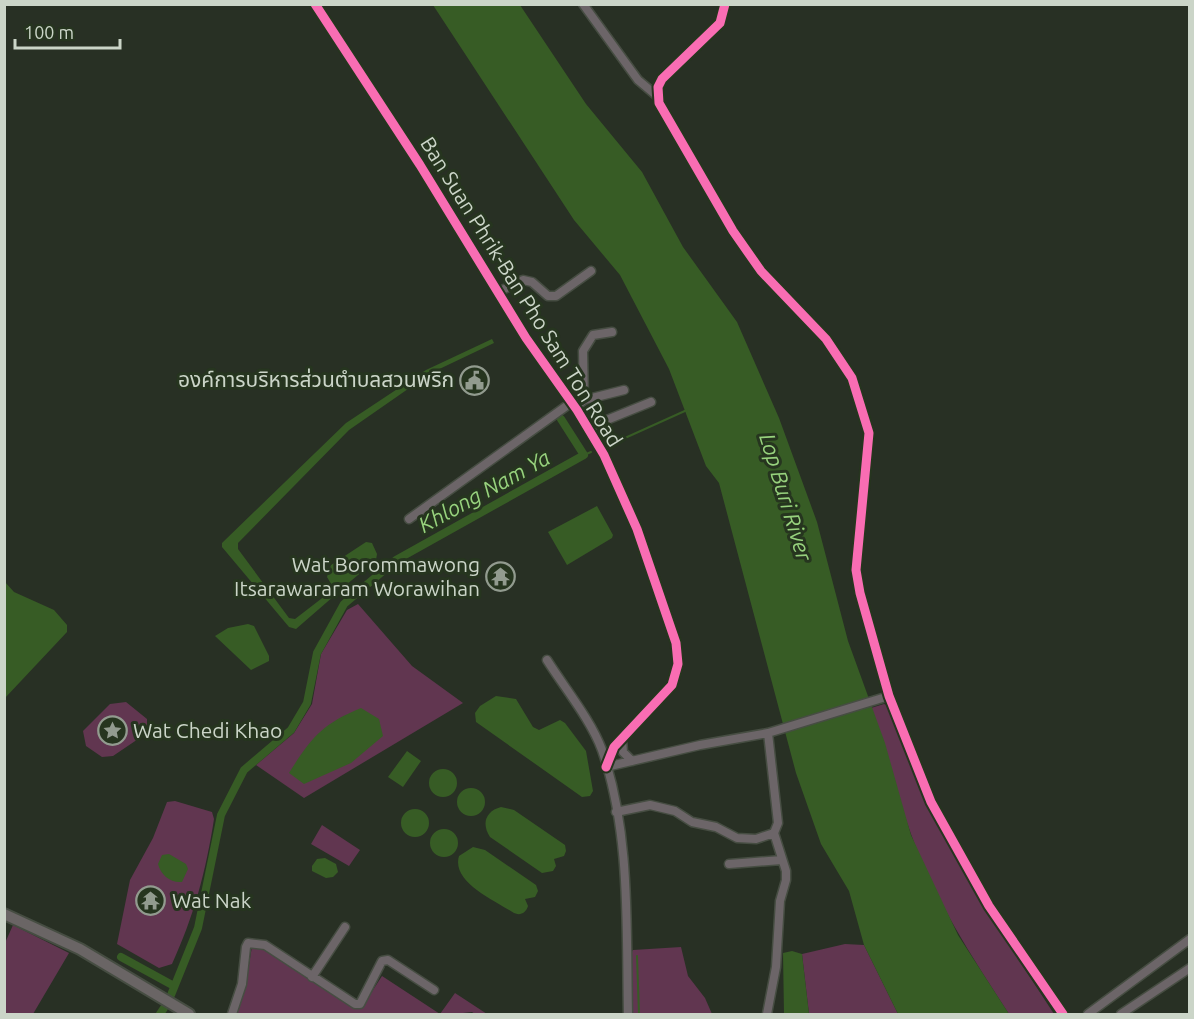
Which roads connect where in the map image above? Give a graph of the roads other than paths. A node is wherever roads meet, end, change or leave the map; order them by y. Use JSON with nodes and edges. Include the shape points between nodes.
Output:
{"nodes":[{"id":1,"x":315,"y":4,"type":"edge"},
{"id":2,"x":583,"y":4,"type":"edge"},
{"id":3,"x":726,"y":4,"type":"edge"},
{"id":4,"x":657,"y":96,"type":"junction"},
{"id":5,"x":591,"y":271,"type":"dead end"},
{"id":6,"x":498,"y":292,"type":"junction"},
{"id":7,"x":612,"y":332,"type":"dead end"},
{"id":8,"x":624,"y":390,"type":"dead end"},
{"id":9,"x":584,"y":399,"type":"junction"},
{"id":10,"x":572,"y":402,"type":"junction"},
{"id":11,"x":651,"y":402,"type":"dead end"},
{"id":12,"x":577,"y":410,"type":"junction"},
{"id":13,"x":587,"y":428,"type":"junction"},
{"id":14,"x":409,"y":519,"type":"dead end"},
{"id":15,"x":547,"y":660,"type":"dead end"},
{"id":16,"x":889,"y":696,"type":"junction"},
{"id":17,"x":771,"y":733,"type":"junction"},
{"id":18,"x":622,"y":738,"type":"junction"},
{"id":19,"x":632,"y":761,"type":"junction"},
{"id":20,"x":606,"y":767,"type":"junction"},
{"id":21,"x":616,"y":812,"type":"junction"},
{"id":22,"x":774,"y":833,"type":"junction"},
{"id":23,"x":782,"y":860,"type":"junction"},
{"id":24,"x":729,"y":864,"type":"dead end"},
{"id":25,"x":4,"y":914,"type":"edge"},
{"id":26,"x":345,"y":927,"type":"dead end"},
{"id":27,"x":1190,"y":939,"type":"edge"},
{"id":28,"x":1190,"y":968,"type":"edge"},
{"id":29,"x":312,"y":976,"type":"junction"},
{"id":30,"x":434,"y":990,"type":"dead end"},
{"id":31,"x":189,"y":1014,"type":"edge"},
{"id":32,"x":232,"y":1014,"type":"edge"},
{"id":33,"x":628,"y":1014,"type":"edge"},
{"id":34,"x":767,"y":1014,"type":"edge"},
{"id":35,"x":1063,"y":1014,"type":"edge"},
{"id":36,"x":1088,"y":1014,"type":"edge"},
{"id":37,"x":1121,"y":1014,"type":"edge"}],
"edges":[{"from":1,"to":6,"type":"street","name":"Ban Suan Phrik-Ban Pho Sam Ton Road"},
{"from":2,"to":4,"type":"street","via":[[638,80]]},
{"from":3,"to":4,"type":"street","via":[[720,23],[662,79]]},
{"from":4,"to":16,"type":"street","via":[[733,231],[761,271],[826,339],[852,378],[869,433],[856,570]]},
{"from":5,"to":6,"type":"street","via":[[556,296],[548,296],[532,282],[523,280]]},
{"from":6,"to":10,"type":"street","name":"Ban Suan Phrik-Ban Pho Sam Ton Road"},
{"from":7,"to":9,"type":"street","via":[[593,335],[584,347]]},
{"from":8,"to":9,"type":"street"},
{"from":9,"to":12,"type":"street"},
{"from":10,"to":12,"type":"street","name":"Ban Suan Phrik-Ban Pho Sam Ton Road"},
{"from":10,"to":14,"type":"street"},
{"from":11,"to":13,"type":"street"},
{"from":12,"to":13,"type":"street","name":"Ban Suan Phrik-Ban Pho Sam Ton Road"},
{"from":13,"to":18,"type":"street","name":"Ban Suan Phrik-Ban Pho Sam Ton Road","via":[[604,455],[637,529],[676,643],[678,664],[672,685]]},
{"from":15,"to":20,"type":"street","via":[[597,739]]},
{"from":16,"to":17,"type":"street"},
{"from":16,"to":35,"type":"street","via":[[931,802],[988,906]]},
{"from":17,"to":19,"type":"street"},
{"from":17,"to":22,"type":"street","via":[[778,823]]},
{"from":18,"to":19,"type":"street","via":[[623,752]]},
{"from":18,"to":20,"type":"street","name":"Ban Suan Phrik-Ban Pho Sam Ton Road"},
{"from":19,"to":20,"type":"street"},
{"from":20,"to":21,"type":"street"},
{"from":21,"to":22,"type":"street","via":[[650,805],[675,811],[692,822],[716,827],[737,838],[756,839]]},
{"from":21,"to":33,"type":"street","via":[[624,869]]},
{"from":22,"to":23,"type":"street"},
{"from":23,"to":24,"type":"street"},
{"from":23,"to":34,"type":"street","via":[[786,880],[777,922],[776,967]]},
{"from":25,"to":31,"type":"main road","via":[[80,949]]},
{"from":26,"to":29,"type":"street"},
{"from":27,"to":36,"type":"street"},
{"from":28,"to":37,"type":"street"},
{"from":29,"to":30,"type":"street","via":[[360,1005],[382,962],[388,960]]},
{"from":29,"to":32,"type":"street","via":[[265,945],[248,943],[243,984]]}]}
